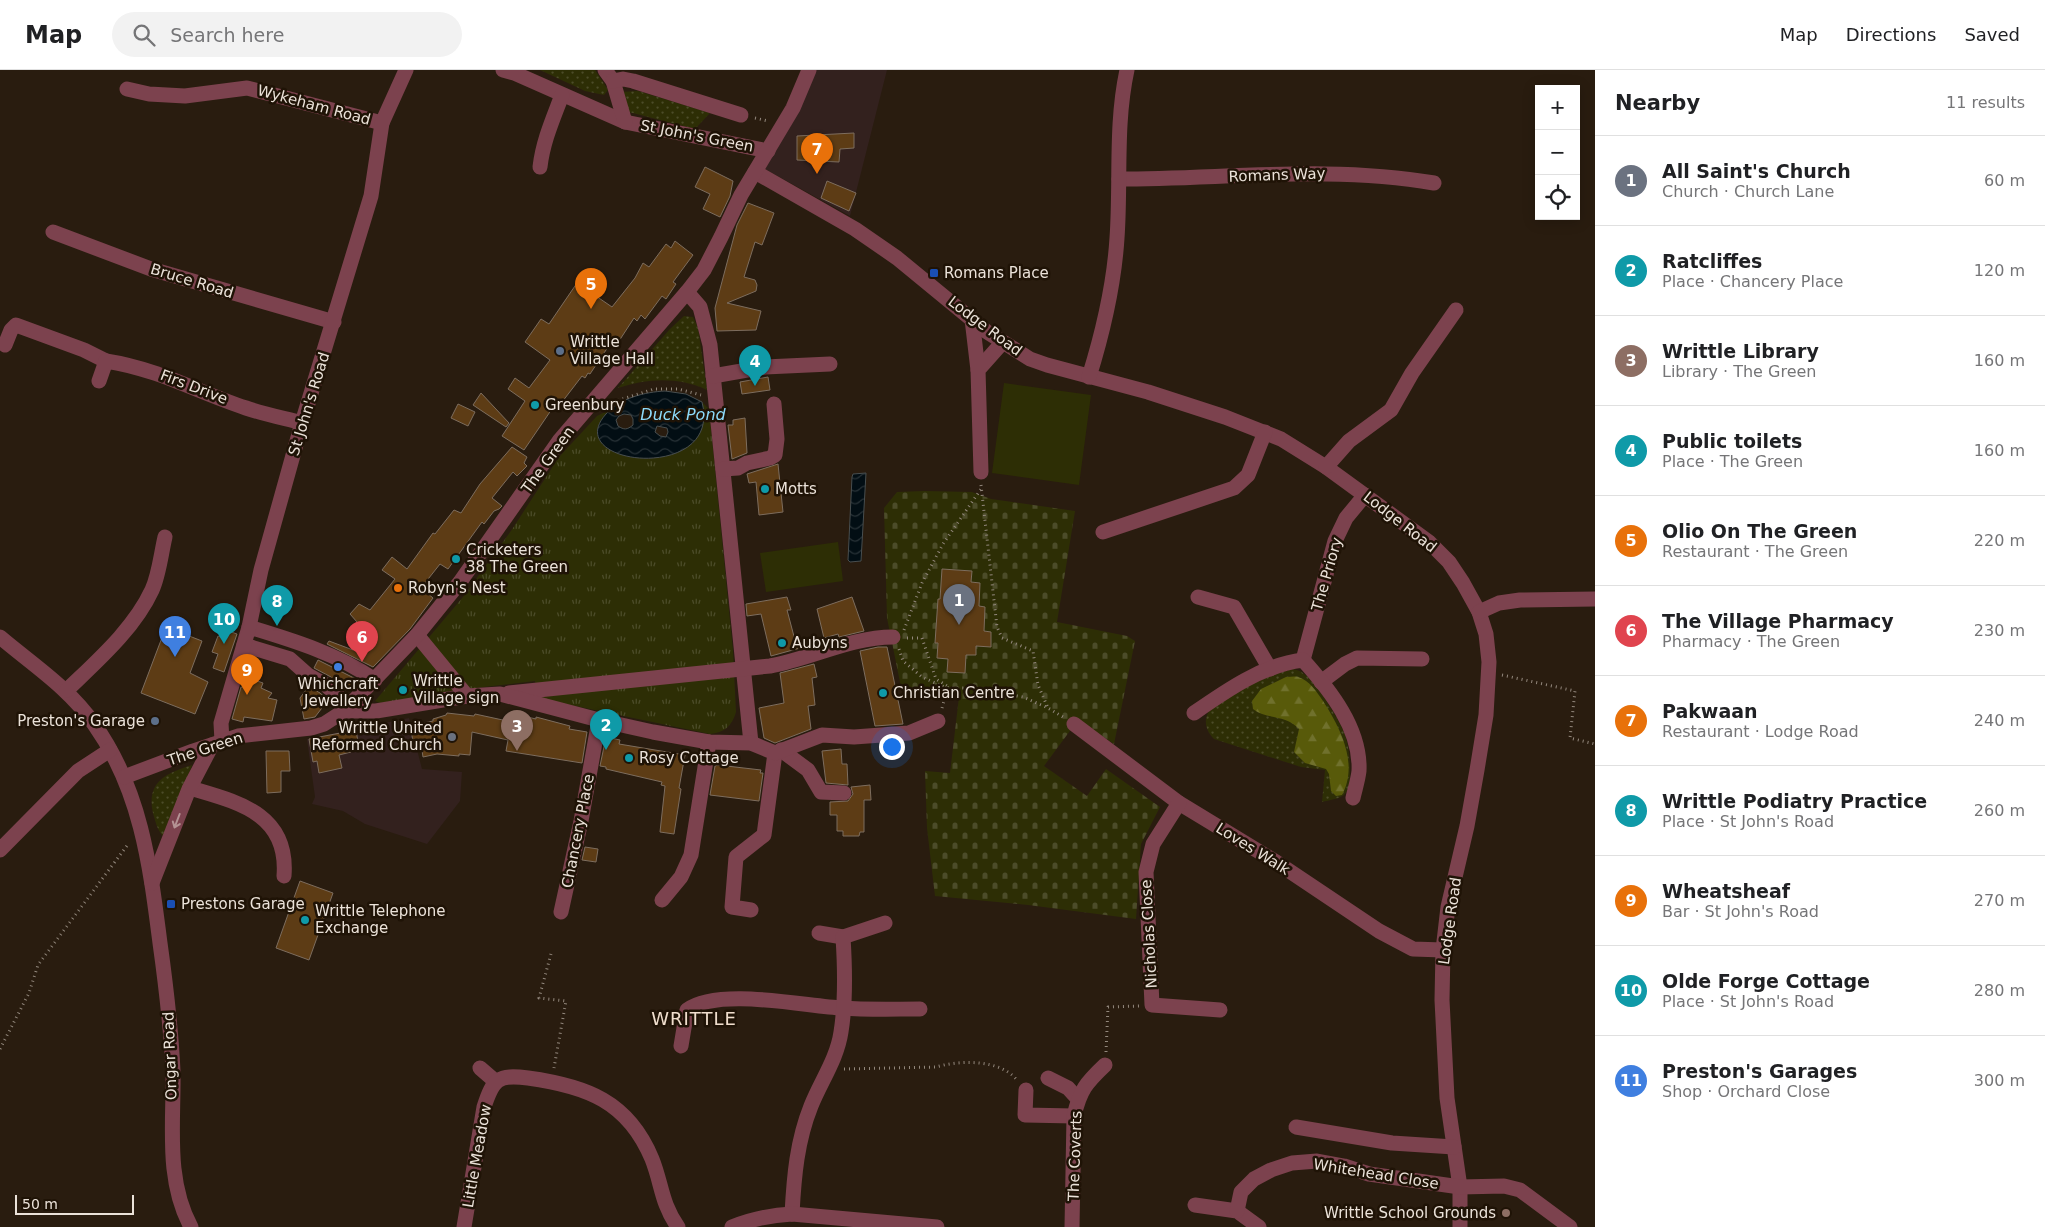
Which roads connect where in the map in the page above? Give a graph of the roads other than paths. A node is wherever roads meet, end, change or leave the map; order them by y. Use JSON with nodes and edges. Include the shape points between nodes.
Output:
{"nodes":[{"id":1,"x":406,"y":70,"type":"edge"},
{"id":2,"x":809,"y":70,"type":"edge"},
{"id":3,"x":1127,"y":70,"type":"edge"},
{"id":4,"x":511,"y":71,"type":"edge"},
{"id":5,"x":609,"y":76,"type":"edge"},
{"id":6,"x":127,"y":89,"type":"dead end"},
{"id":7,"x":562,"y":95,"type":"junction"},
{"id":8,"x":740,"y":115,"type":"road end"},
{"id":9,"x":625,"y":122,"type":"junction"},
{"id":10,"x":382,"y":124,"type":"junction"},
{"id":11,"x":761,"y":162,"type":"junction"},
{"id":12,"x":540,"y":167,"type":"dead end"},
{"id":13,"x":1119,"y":178,"type":"junction"},
{"id":14,"x":1434,"y":183,"type":"dead end"},
{"id":15,"x":53,"y":232,"type":"dead end"},
{"id":16,"x":687,"y":292,"type":"junction"},
{"id":17,"x":1456,"y":310,"type":"dead end"},
{"id":18,"x":972,"y":319,"type":"junction"},
{"id":19,"x":334,"y":322,"type":"junction"},
{"id":20,"x":1002,"y":343,"type":"junction"},
{"id":21,"x":5,"y":345,"type":"dead end"},
{"id":22,"x":106,"y":361,"type":"junction"},
{"id":23,"x":830,"y":364,"type":"dead end"},
{"id":24,"x":978,"y":370,"type":"junction"},
{"id":25,"x":714,"y":376,"type":"junction"},
{"id":26,"x":1088,"y":377,"type":"junction"},
{"id":27,"x":99,"y":381,"type":"dead end"},
{"id":28,"x":774,"y":404,"type":"dead end"},
{"id":29,"x":302,"y":423,"type":"junction"},
{"id":30,"x":1265,"y":432,"type":"junction"},
{"id":31,"x":1326,"y":467,"type":"junction"},
{"id":32,"x":723,"y":469,"type":"junction"},
{"id":33,"x":981,"y":472,"type":"road end"},
{"id":34,"x":1365,"y":495,"type":"junction"},
{"id":35,"x":1104,"y":532,"type":"dead end"},
{"id":36,"x":165,"y":537,"type":"dead end"},
{"id":37,"x":1198,"y":597,"type":"dead end"},
{"id":38,"x":1595,"y":599,"type":"edge"},
{"id":39,"x":1479,"y":612,"type":"junction"},
{"id":40,"x":249,"y":627,"type":"junction"},
{"id":41,"x":417,"y":635,"type":"junction"},
{"id":42,"x":0,"y":637,"type":"edge"},
{"id":43,"x":893,"y":637,"type":"road end"},
{"id":44,"x":244,"y":645,"type":"junction"},
{"id":45,"x":1422,"y":658,"type":"dead end"},
{"id":46,"x":1303,"y":660,"type":"junction"},
{"id":47,"x":743,"y":667,"type":"junction"},
{"id":48,"x":1270,"y":669,"type":"junction"},
{"id":49,"x":375,"y":680,"type":"junction"},
{"id":50,"x":1321,"y":682,"type":"junction"},
{"id":51,"x":67,"y":690,"type":"junction"},
{"id":52,"x":500,"y":694,"type":"junction"},
{"id":53,"x":467,"y":696,"type":"junction"},
{"id":54,"x":347,"y":709,"type":"junction"},
{"id":55,"x":1194,"y":713,"type":"dead end"},
{"id":56,"x":599,"y":720,"type":"junction"},
{"id":57,"x":938,"y":721,"type":"road end"},
{"id":58,"x":1074,"y":724,"type":"road end"},
{"id":59,"x":709,"y":742,"type":"junction"},
{"id":60,"x":217,"y":743,"type":"junction"},
{"id":61,"x":751,"y":743,"type":"junction"},
{"id":62,"x":110,"y":750,"type":"junction"},
{"id":63,"x":778,"y":751,"type":"junction"},
{"id":64,"x":124,"y":777,"type":"junction"},
{"id":65,"x":190,"y":788,"type":"junction"},
{"id":66,"x":844,"y":793,"type":"dead end"},
{"id":67,"x":1353,"y":798,"type":"dead end"},
{"id":68,"x":1179,"y":802,"type":"junction"},
{"id":69,"x":0,"y":850,"type":"edge"},
{"id":70,"x":284,"y":876,"type":"dead end"},
{"id":71,"x":152,"y":882,"type":"junction"},
{"id":72,"x":662,"y":900,"type":"dead end"},
{"id":73,"x":751,"y":910,"type":"dead end"},
{"id":74,"x":561,"y":912,"type":"dead end"},
{"id":75,"x":885,"y":923,"type":"dead end"},
{"id":76,"x":819,"y":933,"type":"dead end"},
{"id":77,"x":843,"y":937,"type":"junction"},
{"id":78,"x":1443,"y":950,"type":"junction"},
{"id":79,"x":843,"y":1008,"type":"junction"},
{"id":80,"x":920,"y":1009,"type":"dead end"},
{"id":81,"x":1220,"y":1010,"type":"dead end"},
{"id":82,"x":681,"y":1046,"type":"dead end"},
{"id":83,"x":1105,"y":1065,"type":"road end"},
{"id":84,"x":480,"y":1068,"type":"dead end"},
{"id":85,"x":1048,"y":1078,"type":"dead end"},
{"id":86,"x":495,"y":1081,"type":"junction"},
{"id":87,"x":1026,"y":1090,"type":"road end"},
{"id":88,"x":1078,"y":1099,"type":"junction"},
{"id":89,"x":1074,"y":1116,"type":"junction"},
{"id":90,"x":1296,"y":1127,"type":"dead end"},
{"id":91,"x":1454,"y":1147,"type":"junction"},
{"id":92,"x":1460,"y":1188,"type":"junction"},
{"id":93,"x":1195,"y":1205,"type":"dead end"},
{"id":94,"x":1237,"y":1211,"type":"junction"},
{"id":95,"x":792,"y":1214,"type":"junction"},
{"id":96,"x":191,"y":1227,"type":"edge"},
{"id":97,"x":464,"y":1227,"type":"edge"},
{"id":98,"x":678,"y":1227,"type":"edge"},
{"id":99,"x":732,"y":1227,"type":"edge"},
{"id":100,"x":937,"y":1227,"type":"edge"},
{"id":101,"x":1072,"y":1227,"type":"edge"},
{"id":102,"x":1259,"y":1227,"type":"edge"},
{"id":103,"x":1460,"y":1227,"type":"edge"},
{"id":104,"x":1570,"y":1227,"type":"edge"}],
"edges":[{"from":1,"to":10,"type":"street","name":"St John's Road"},
{"from":2,"to":11,"type":"street","name":"The Green","via":[[793,108]]},
{"from":3,"to":13,"type":"street"},
{"from":4,"to":7,"type":"street","name":"St John's Green"},
{"from":5,"to":8,"type":"street","name":"St John's Green"},
{"from":5,"to":9,"type":"street","name":"St John's Green"},
{"from":6,"to":10,"type":"street","name":"Wykeham Road","via":[[185,96],[247,88]]},
{"from":7,"to":9,"type":"street","name":"St John's Green"},
{"from":7,"to":12,"type":"street","via":[[546,136]]},
{"from":9,"to":11,"type":"street","name":"St John's Green"},
{"from":10,"to":19,"type":"street","name":"St John's Road","via":[[371,196]]},
{"from":11,"to":16,"type":"street","name":"The Green","via":[[704,270]]},
{"from":11,"to":18,"type":"street","name":"Lodge Road","via":[[897,258]]},
{"from":13,"to":14,"type":"street","name":"Romans Way","via":[[1344,174]]},
{"from":13,"to":26,"type":"street","via":[[1114,269],[1098,347]]},
{"from":15,"to":19,"type":"street","name":"Bruce Road","via":[[151,269]]},
{"from":16,"to":25,"type":"street","via":[[700,307]]},
{"from":16,"to":41,"type":"street","name":"The Green","via":[[559,441],[460,582]]},
{"from":17,"to":31,"type":"street","via":[[1412,373],[1391,410],[1349,440]]},
{"from":18,"to":20,"type":"street","name":"Lodge Road"},
{"from":18,"to":24,"type":"street"},
{"from":19,"to":29,"type":"street","name":"St John's Road"},
{"from":20,"to":24,"type":"street"},
{"from":20,"to":26,"type":"street","name":"Lodge Road","via":[[1030,359]]},
{"from":21,"to":22,"type":"street","name":"Firs Drive","via":[[16,325]]},
{"from":22,"to":27,"type":"street"},
{"from":22,"to":29,"type":"street","name":"Firs Drive","via":[[156,372],[245,408]]},
{"from":23,"to":25,"type":"street","via":[[765,367]]},
{"from":24,"to":33,"type":"street"},
{"from":25,"to":32,"type":"street"},
{"from":26,"to":30,"type":"street","name":"Lodge Road","via":[[1148,392]]},
{"from":28,"to":32,"type":"street","via":[[775,455],[738,468]]},
{"from":29,"to":40,"type":"street","name":"St John's Road","via":[[261,570]]},
{"from":30,"to":31,"type":"street","name":"Lodge Road"},
{"from":30,"to":35,"type":"street","via":[[1248,475],[1234,488]]},
{"from":31,"to":34,"type":"street","name":"Lodge Road"},
{"from":32,"to":47,"type":"street"},
{"from":34,"to":39,"type":"street","name":"Lodge Road","via":[[1429,542],[1463,582]]},
{"from":34,"to":46,"type":"street","name":"The Priory","via":[[1346,518],[1335,541]]},
{"from":36,"to":51,"type":"street","via":[[153,589],[136,617]]},
{"from":37,"to":48,"type":"street","via":[[1234,608]]},
{"from":38,"to":39,"type":"street","via":[[1520,600],[1499,603]]},
{"from":39,"to":78,"type":"street","name":"Lodge Road","via":[[1486,634],[1489,662],[1486,715],[1467,826],[1448,908]]},
{"from":40,"to":44,"type":"street","name":"St John's Road"},
{"from":40,"to":49,"type":"street","via":[[300,643]]},
{"from":41,"to":49,"type":"street","name":"The Green"},
{"from":41,"to":53,"type":"street"},
{"from":42,"to":51,"type":"street","name":"Ongar Road"},
{"from":43,"to":47,"type":"street","name":"The Green","via":[[865,640],[788,662]]},
{"from":44,"to":54,"type":"street","via":[[290,659],[308,675],[331,688]]},
{"from":44,"to":60,"type":"street","name":"St John's Road"},
{"from":45,"to":50,"type":"street","via":[[1357,658]]},
{"from":46,"to":48,"type":"street"},
{"from":46,"to":50,"type":"street"},
{"from":47,"to":52,"type":"street","name":"The Green"},
{"from":47,"to":61,"type":"street"},
{"from":48,"to":55,"type":"street","via":[[1225,691]]},
{"from":49,"to":54,"type":"street","name":"The Green"},
{"from":50,"to":67,"type":"street","via":[[1340,708],[1355,740],[1359,772]]},
{"from":51,"to":62,"type":"street","name":"Ongar Road"},
{"from":52,"to":53,"type":"street","name":"The Green"},
{"from":52,"to":56,"type":"street","name":"The Green"},
{"from":53,"to":54,"type":"street","name":"The Green","via":[[376,711]]},
{"from":54,"to":60,"type":"street","name":"The Green","via":[[324,724],[311,728],[238,736]]},
{"from":56,"to":59,"type":"street","name":"The Green"},
{"from":56,"to":74,"type":"street","name":"Chancery Place"},
{"from":57,"to":63,"type":"street","via":[[906,733],[854,737],[828,734]]},
{"from":58,"to":68,"type":"street","name":"Loves Walk"},
{"from":59,"to":61,"type":"street","name":"The Green"},
{"from":59,"to":72,"type":"street","via":[[691,855],[681,877]]},
{"from":60,"to":64,"type":"street","name":"The Green"},
{"from":60,"to":65,"type":"street","name":"Ongar Road"},
{"from":61,"to":63,"type":"street"},
{"from":62,"to":64,"type":"street","name":"Ongar Road"},
{"from":62,"to":69,"type":"street","via":[[78,771]]},
{"from":63,"to":66,"type":"street","via":[[808,770],[821,792]]},
{"from":63,"to":73,"type":"street","via":[[764,835],[736,857],[732,908]]},
{"from":64,"to":71,"type":"street","name":"Ongar Road","via":[[142,826]]},
{"from":65,"to":70,"type":"street","via":[[240,803],[266,821],[284,850]]},
{"from":65,"to":71,"type":"street","name":"Ongar Road","one_way":true},
{"from":68,"to":78,"type":"street","name":"Loves Walk","via":[[1402,944],[1413,949]]},
{"from":68,"to":81,"type":"street","name":"Nicholas Close","via":[[1153,844],[1146,872],[1152,1005]]},
{"from":71,"to":96,"type":"street","name":"Ongar Road","via":[[172,1030],[173,1165],[177,1190]]},
{"from":75,"to":77,"type":"street"},
{"from":76,"to":77,"type":"street"},
{"from":77,"to":79,"type":"street"},
{"from":78,"to":91,"type":"street","name":"Lodge Road","via":[[1442,1010],[1447,1098]]},
{"from":79,"to":80,"type":"street"},
{"from":79,"to":82,"type":"street","via":[[757,1000],[703,1002],[687,1010]]},
{"from":79,"to":95,"type":"street","via":[[841,1033],[834,1056],[802,1131],[796,1157]]},
{"from":83,"to":88,"type":"street","name":"The Coverts","via":[[1085,1083]]},
{"from":84,"to":86,"type":"street"},
{"from":85,"to":88,"type":"street","via":[[1068,1088]]},
{"from":86,"to":97,"type":"street","name":"Little Meadow","via":[[484,1107]]},
{"from":86,"to":98,"type":"street","via":[[517,1077],[552,1081],[579,1088],[613,1106],[642,1139],[664,1204]]},
{"from":87,"to":89,"type":"street","via":[[1025,1115]]},
{"from":88,"to":89,"type":"street","name":"The Coverts"},
{"from":89,"to":101,"type":"street","name":"The Coverts"},
{"from":90,"to":91,"type":"street","via":[[1392,1143]]},
{"from":91,"to":92,"type":"street","name":"Lodge Road"},
{"from":92,"to":94,"type":"street","name":"Whitehead Close","via":[[1369,1174],[1317,1161],[1292,1163],[1254,1179],[1242,1192]]},
{"from":92,"to":103,"type":"street","name":"Lodge Road"},
{"from":92,"to":104,"type":"street","name":"Whitehead Close","via":[[1504,1186],[1520,1190]]},
{"from":93,"to":94,"type":"street"},
{"from":94,"to":102,"type":"street"},
{"from":95,"to":99,"type":"street"},
{"from":95,"to":100,"type":"street"}]}
